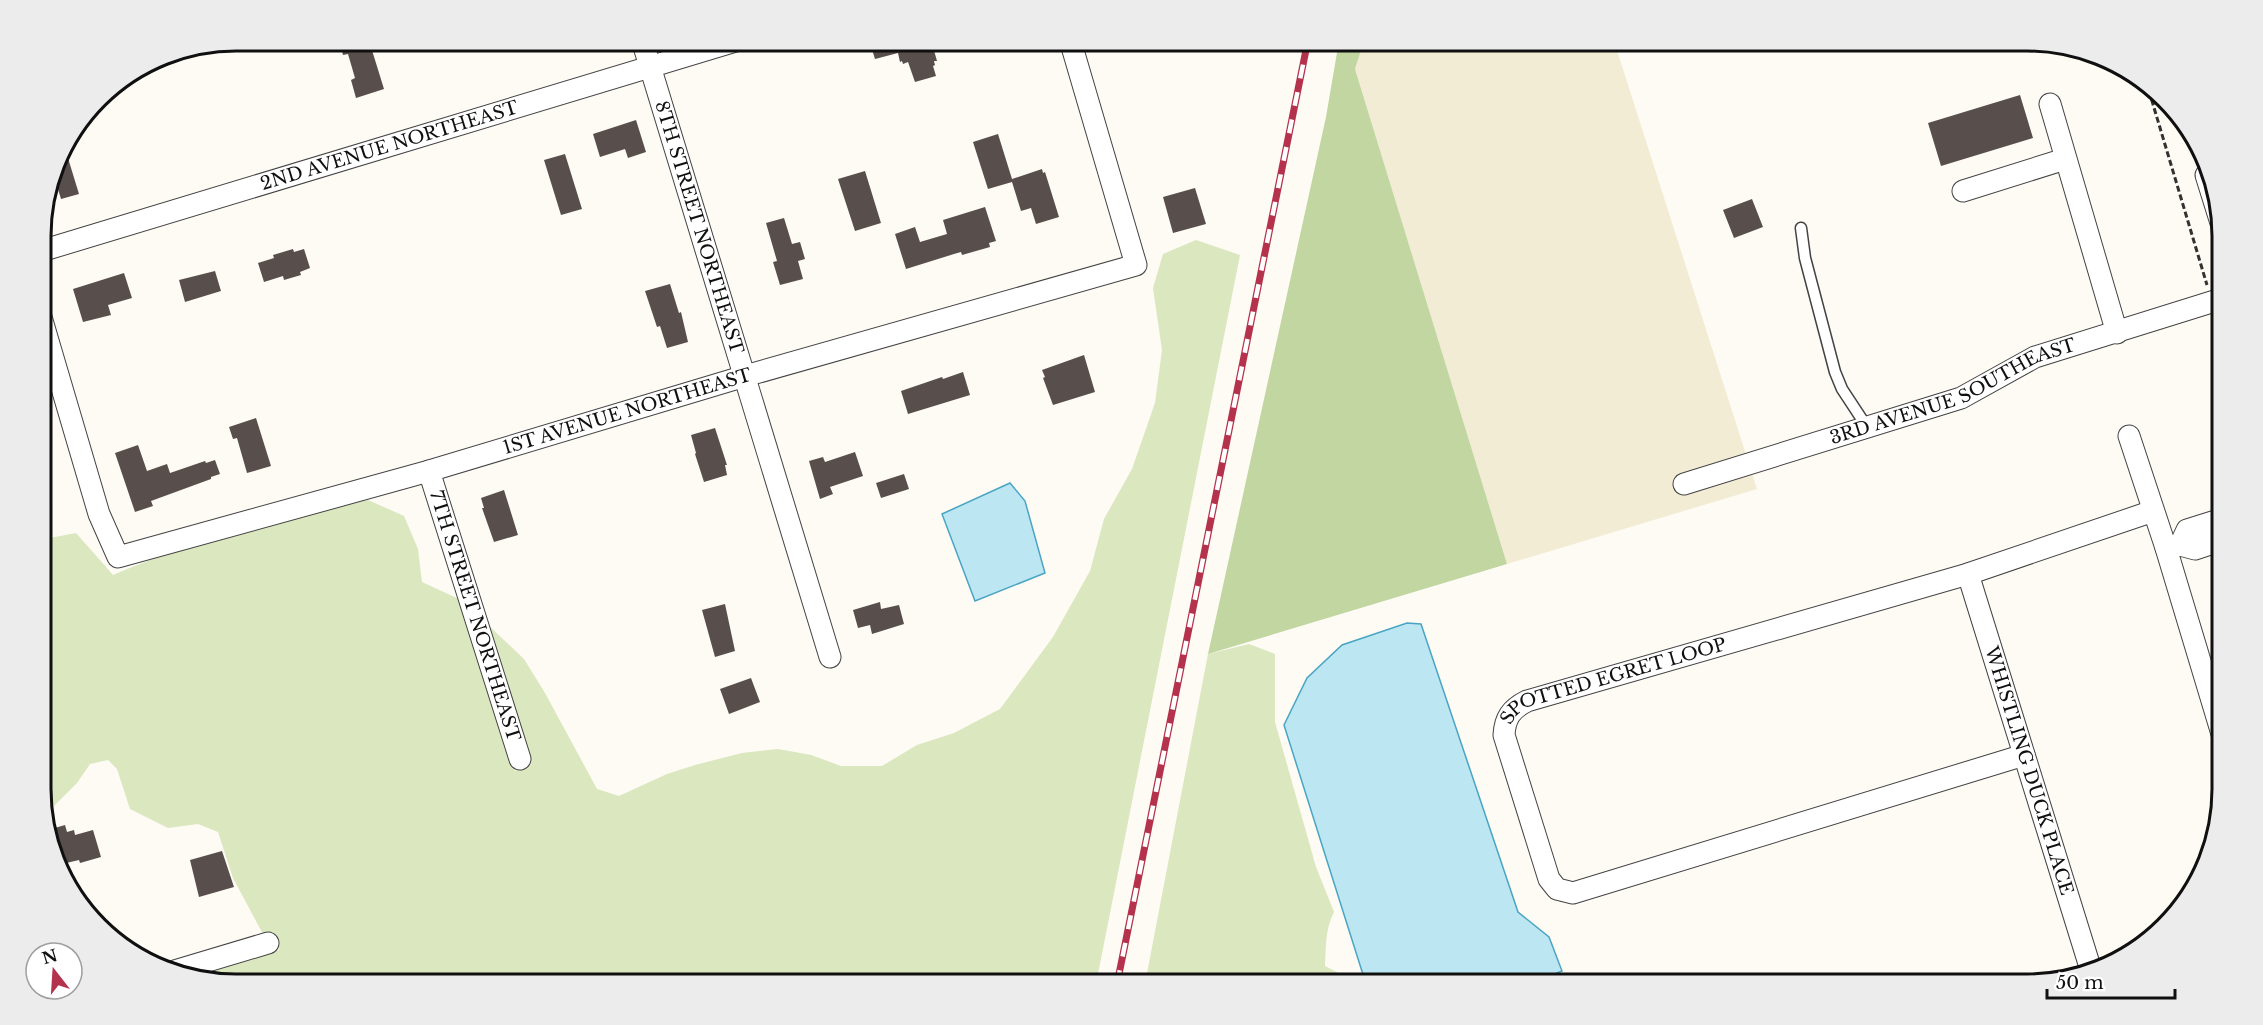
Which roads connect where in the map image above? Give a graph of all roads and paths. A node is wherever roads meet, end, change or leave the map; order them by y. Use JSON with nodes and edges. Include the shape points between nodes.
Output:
{"nodes":[{"id":1,"x":645,"y":51,"type":"edge"},
{"id":2,"x":704,"y":51,"type":"edge"},
{"id":3,"x":1073,"y":51,"type":"edge"},
{"id":4,"x":650,"y":68,"type":"junction"},
{"id":5,"x":2150,"y":98,"type":"edge"},
{"id":6,"x":2050,"y":104,"type":"dead end"},
{"id":7,"x":2065,"y":159,"type":"junction"},
{"id":8,"x":1963,"y":190,"type":"dead end"},
{"id":9,"x":1801,"y":228,"type":"dead end"},
{"id":10,"x":51,"y":248,"type":"edge"},
{"id":11,"x":2212,"y":288,"type":"edge"},
{"id":12,"x":2212,"y":301,"type":"edge"},
{"id":13,"x":2117,"y":333,"type":"junction"},
{"id":14,"x":51,"y":352,"type":"edge"},
{"id":15,"x":745,"y":376,"type":"junction"},
{"id":16,"x":1867,"y":427,"type":"junction"},
{"id":17,"x":2129,"y":436,"type":"dead end"},
{"id":18,"x":429,"y":471,"type":"junction"},
{"id":19,"x":1684,"y":484,"type":"dead end"},
{"id":20,"x":2153,"y":511,"type":"junction"},
{"id":21,"x":2212,"y":522,"type":"edge"},
{"id":22,"x":2212,"y":543,"type":"edge"},
{"id":23,"x":2173,"y":547,"type":"junction"},
{"id":24,"x":1968,"y":574,"type":"junction"},
{"id":25,"x":830,"y":657,"type":"dead end"},
{"id":26,"x":2212,"y":696,"type":"edge"},
{"id":27,"x":2024,"y":755,"type":"junction"},
{"id":28,"x":520,"y":759,"type":"dead end"},
{"id":29,"x":268,"y":943,"type":"dead end"},
{"id":30,"x":2089,"y":963,"type":"edge"},
{"id":31,"x":186,"y":967,"type":"edge"}],
"edges":[{"from":1,"to":4,"type":"street","name":"8TH STREET NORTHEAST"},
{"from":2,"to":4,"type":"street","name":"2ND AVENUE NORTHEAST"},
{"from":3,"to":15,"type":"street","name":"1ST AVENUE NORTHEAST","via":[[1136,265]]},
{"from":4,"to":10,"type":"street","name":"2ND AVENUE NORTHEAST"},
{"from":4,"to":15,"type":"street","name":"8TH STREET NORTHEAST"},
{"from":5,"to":11,"type":"path"},
{"from":6,"to":7,"type":"street"},
{"from":7,"to":8,"type":"street"},
{"from":7,"to":13,"type":"street"},
{"from":9,"to":16,"type":"lane","via":[[1805,258],[1835,372]]},
{"from":12,"to":13,"type":"street","name":"3RD AVENUE SOUTHEAST"},
{"from":13,"to":16,"type":"street","name":"3RD AVENUE SOUTHEAST","via":[[2035,357],[1961,398]]},
{"from":14,"to":18,"type":"street","name":"1ST AVENUE NORTHEAST","via":[[99,514],[118,557]]},
{"from":15,"to":18,"type":"street","name":"1ST AVENUE NORTHEAST"},
{"from":15,"to":25,"type":"street","name":"8TH STREET NORTHEAST"},
{"from":16,"to":19,"type":"street","name":"3RD AVENUE SOUTHEAST"},
{"from":17,"to":20,"type":"street"},
{"from":18,"to":28,"type":"street","name":"7TH STREET NORTHEAST"},
{"from":20,"to":23,"type":"street"},
{"from":20,"to":24,"type":"street","name":"SPOTTED EGRET LOOP"},
{"from":21,"to":23,"type":"street","via":[[2187,530]]},
{"from":22,"to":23,"type":"street","via":[[2195,549]]},
{"from":23,"to":26,"type":"street"},
{"from":24,"to":27,"type":"street","name":"WHISTLING DUCK PLACE"},
{"from":24,"to":27,"type":"street","name":"SPOTTED EGRET LOOP","via":[[1527,701],[1514,707],[1504,722],[1504,735],[1549,879],[1557,889],[1573,893]]},
{"from":27,"to":30,"type":"street","name":"WHISTLING DUCK PLACE"},
{"from":29,"to":31,"type":"street"}]}
